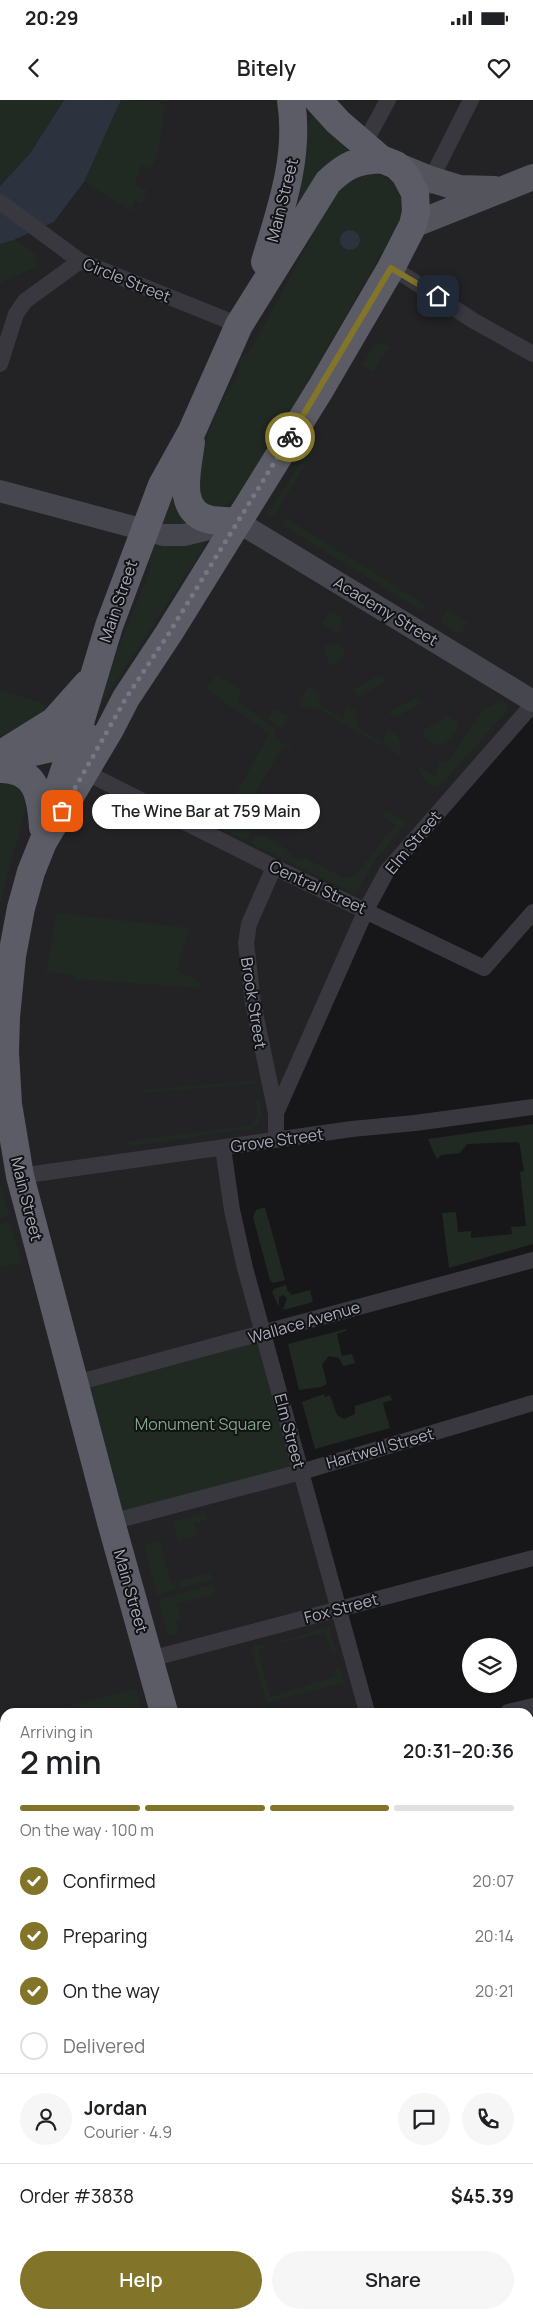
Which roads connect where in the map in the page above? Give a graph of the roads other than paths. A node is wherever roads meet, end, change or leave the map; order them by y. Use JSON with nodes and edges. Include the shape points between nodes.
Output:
{"nodes":[{"id":1,"x":291,"y":100,"type":"edge"},
{"id":2,"x":318,"y":100,"type":"edge"},
{"id":3,"x":388,"y":100,"type":"edge"},
{"id":4,"x":471,"y":100,"type":"edge"},
{"id":5,"x":380,"y":156,"type":"junction"},
{"id":6,"x":533,"y":177,"type":"edge"},
{"id":7,"x":430,"y":179,"type":"junction"},
{"id":8,"x":502,"y":189,"type":"junction"},
{"id":9,"x":0,"y":202,"type":"edge"},
{"id":10,"x":413,"y":225,"type":"junction"},
{"id":11,"x":80,"y":261,"type":"junction"},
{"id":12,"x":391,"y":268,"type":"junction"},
{"id":13,"x":254,"y":298,"type":"junction"},
{"id":14,"x":239,"y":326,"type":"junction"},
{"id":15,"x":533,"y":354,"type":"edge"},
{"id":16,"x":0,"y":364,"type":"edge"},
{"id":17,"x":192,"y":431,"type":"junction"},
{"id":18,"x":0,"y":491,"type":"edge"},
{"id":19,"x":238,"y":522,"type":"junction"},
{"id":20,"x":143,"y":530,"type":"junction"},
{"id":21,"x":96,"y":673,"type":"junction"},
{"id":22,"x":126,"y":698,"type":"junction"},
{"id":23,"x":533,"y":703,"type":"edge"},
{"id":24,"x":74,"y":742,"type":"junction"},
{"id":25,"x":0,"y":755,"type":"edge"},
{"id":26,"x":0,"y":764,"type":"edge"},
{"id":27,"x":0,"y":769,"type":"edge"},
{"id":28,"x":85,"y":772,"type":"junction"},
{"id":29,"x":48,"y":832,"type":"junction"},
{"id":30,"x":274,"y":867,"type":"junction"},
{"id":31,"x":366,"y":910,"type":"junction"},
{"id":32,"x":533,"y":912,"type":"edge"},
{"id":33,"x":4,"y":1105,"type":"edge"},
{"id":34,"x":533,"y":1107,"type":"edge"},
{"id":35,"x":276,"y":1113,"type":"junction"},
{"id":36,"x":276,"y":1140,"type":"junction"},
{"id":37,"x":223,"y":1148,"type":"junction"},
{"id":38,"x":20,"y":1176,"type":"junction"},
{"id":39,"x":533,"y":1260,"type":"edge"},
{"id":40,"x":264,"y":1334,"type":"junction"},
{"id":41,"x":76,"y":1383,"type":"junction"},
{"id":42,"x":533,"y":1403,"type":"edge"},
{"id":43,"x":301,"y":1472,"type":"junction"},
{"id":44,"x":111,"y":1522,"type":"junction"},
{"id":45,"x":533,"y":1558,"type":"edge"},
{"id":46,"x":339,"y":1608,"type":"junction"},
{"id":47,"x":150,"y":1659,"type":"junction"},
{"id":48,"x":163,"y":1708,"type":"edge"},
{"id":49,"x":366,"y":1708,"type":"edge"}],
"edges":[{"from":1,"to":13,"type":"highway","name":"Main Street","via":[[295,147],[281,209]]},
{"from":2,"to":5,"type":"highway","name":"Main Street","via":[[338,122]]},
{"from":3,"to":5,"type":"street"},
{"from":4,"to":7,"type":"street"},
{"from":5,"to":7,"type":"main road","name":"Main Street"},
{"from":5,"to":10,"type":"highway","name":"Main Street","via":[[411,184],[416,212]]},
{"from":5,"to":13,"type":"highway","name":"Main Street","via":[[346,166],[328,182]]},
{"from":6,"to":8,"type":"main road"},
{"from":7,"to":8,"type":"main road","name":"Main Street","via":[[459,188]]},
{"from":7,"to":10,"type":"street"},
{"from":8,"to":10,"type":"main road"},
{"from":9,"to":11,"type":"street","name":"Circle Street"},
{"from":10,"to":12,"type":"highway","name":"Main Street"},
{"from":11,"to":14,"type":"street","name":"Circle Street"},
{"from":11,"to":16,"type":"street","via":[[25,301],[16,314]]},
{"from":12,"to":15,"type":"street"},
{"from":12,"to":19,"type":"highway","name":"Main Street"},
{"from":13,"to":14,"type":"highway","name":"Main Street"},
{"from":14,"to":17,"type":"highway","name":"Main Street"},
{"from":17,"to":19,"type":"highway","name":"Main Street","via":[[187,501],[202,517]]},
{"from":17,"to":20,"type":"highway","name":"Main Street","via":[[162,485]]},
{"from":18,"to":20,"type":"main road"},
{"from":19,"to":20,"type":"main road","via":[[184,535],[163,535]]},
{"from":19,"to":22,"type":"highway","name":"Main Street"},
{"from":19,"to":23,"type":"main road","name":"Academy Street","via":[[467,652]]},
{"from":20,"to":21,"type":"highway","name":"Main Street"},
{"from":21,"to":24,"type":"highway","name":"Main Street"},
{"from":21,"to":25,"type":"highway","name":"Main Street","via":[[54,721]]},
{"from":22,"to":24,"type":"highway","name":"Main Street","via":[[98,728]]},
{"from":22,"to":28,"type":"highway","name":"Main Street"},
{"from":23,"to":31,"type":"street","name":"Elm Street","via":[[387,871]]},
{"from":24,"to":26,"type":"highway","name":"Main Street","via":[[27,753]]},
{"from":24,"to":29,"type":"highway","name":"Main Street"},
{"from":27,"to":29,"type":"highway","via":[[17,771],[36,786]]},
{"from":28,"to":29,"type":"highway","name":"Main Street"},
{"from":28,"to":30,"type":"street","name":"Central Street"},
{"from":29,"to":33,"type":"highway","name":"Main Street","via":[[31,872],[12,956],[6,1017]]},
{"from":30,"to":31,"type":"street","name":"Central Street"},
{"from":30,"to":35,"type":"street","name":"Brook Street","via":[[249,924],[246,943],[256,1021]]},
{"from":31,"to":32,"type":"street","name":"Central Street","via":[[484,968]]},
{"from":31,"to":35,"type":"street","name":"Elm Street"},
{"from":33,"to":38,"type":"highway","name":"Main Street"},
{"from":34,"to":36,"type":"street","name":"Grove Street"},
{"from":35,"to":36,"type":"street","name":"Elm Street"},
{"from":36,"to":37,"type":"street","name":"Grove Street"},
{"from":37,"to":38,"type":"street","name":"Grove Street"},
{"from":37,"to":40,"type":"street","name":"Elm Street","via":[[234,1220]]},
{"from":38,"to":41,"type":"highway","name":"Main Street"},
{"from":39,"to":40,"type":"street","name":"Wallace Avenue"},
{"from":40,"to":41,"type":"street","name":"Wallace Avenue"},
{"from":40,"to":43,"type":"street","name":"Elm Street"},
{"from":41,"to":44,"type":"highway","name":"Main Street"},
{"from":42,"to":43,"type":"street","name":"Hartwell Street"},
{"from":43,"to":44,"type":"street","name":"Hartwell Street"},
{"from":43,"to":46,"type":"street","name":"Elm Street"},
{"from":44,"to":47,"type":"highway","name":"Main Street"},
{"from":45,"to":46,"type":"street","name":"Fox Street"},
{"from":46,"to":47,"type":"street","name":"Fox Street"},
{"from":46,"to":49,"type":"street","name":"Elm Street"},
{"from":47,"to":48,"type":"highway","name":"Main Street"}]}
